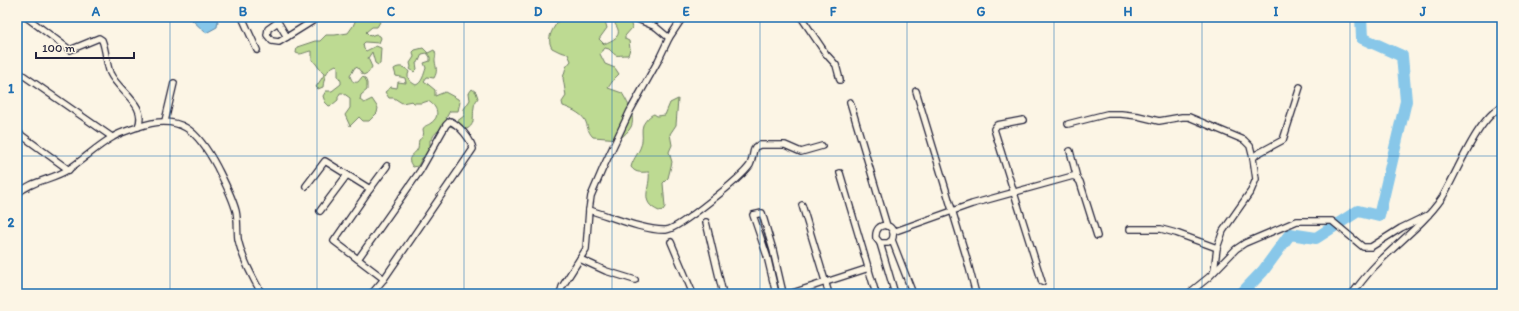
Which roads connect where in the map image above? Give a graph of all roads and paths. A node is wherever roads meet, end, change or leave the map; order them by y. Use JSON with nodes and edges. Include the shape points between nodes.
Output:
{"nodes":[{"id":1,"x":26,"y":17,"type":"edge"},
{"id":2,"x":242,"y":17,"type":"edge"},
{"id":3,"x":319,"y":17,"type":"edge"},
{"id":4,"x":633,"y":17,"type":"edge"},
{"id":5,"x":683,"y":17,"type":"edge"},
{"id":6,"x":801,"y":17,"type":"edge"},
{"id":7,"x":277,"y":20,"type":"edge"},
{"id":8,"x":287,"y":37,"type":"junction"},
{"id":9,"x":669,"y":38,"type":"junction"},
{"id":10,"x":257,"y":50,"type":"dead end"},
{"id":11,"x":17,"y":71,"type":"edge"},
{"id":12,"x":840,"y":80,"type":"dead end"},
{"id":13,"x":174,"y":83,"type":"dead end"},
{"id":14,"x":1300,"y":87,"type":"dead end"},
{"id":15,"x":916,"y":91,"type":"dead end"},
{"id":16,"x":850,"y":102,"type":"dead end"},
{"id":17,"x":1502,"y":107,"type":"edge"},
{"id":18,"x":1022,"y":120,"type":"dead end"},
{"id":19,"x":165,"y":121,"type":"junction"},
{"id":20,"x":1068,"y":124,"type":"dead end"},
{"id":21,"x":138,"y":128,"type":"junction"},
{"id":22,"x":17,"y":132,"type":"edge"},
{"id":23,"x":112,"y":137,"type":"junction"},
{"id":24,"x":822,"y":146,"type":"dead end"},
{"id":25,"x":1070,"y":151,"type":"dead end"},
{"id":26,"x":1254,"y":158,"type":"junction"},
{"id":27,"x":387,"y":166,"type":"dead end"},
{"id":28,"x":69,"y":170,"type":"junction"},
{"id":29,"x":840,"y":172,"type":"dead end"},
{"id":30,"x":347,"y":175,"type":"junction"},
{"id":31,"x":1078,"y":178,"type":"junction"},
{"id":32,"x":306,"y":186,"type":"dead end"},
{"id":33,"x":370,"y":189,"type":"junction"},
{"id":34,"x":1013,"y":192,"type":"junction"},
{"id":35,"x":17,"y":194,"type":"edge"},
{"id":36,"x":802,"y":205,"type":"dead end"},
{"id":37,"x":320,"y":210,"type":"dead end"},
{"id":38,"x":589,"y":210,"type":"junction"},
{"id":39,"x":952,"y":210,"type":"junction"},
{"id":40,"x":1428,"y":215,"type":"junction"},
{"id":41,"x":706,"y":222,"type":"dead end"},
{"id":42,"x":887,"y":226,"type":"junction"},
{"id":43,"x":1130,"y":229,"type":"dead end"},
{"id":44,"x":893,"y":232,"type":"junction"},
{"id":45,"x":1097,"y":236,"type":"dead end"},
{"id":46,"x":892,"y":240,"type":"junction"},
{"id":47,"x":671,"y":242,"type":"dead end"},
{"id":48,"x":771,"y":243,"type":"junction"},
{"id":49,"x":880,"y":243,"type":"junction"},
{"id":50,"x":764,"y":246,"type":"junction"},
{"id":51,"x":1217,"y":248,"type":"junction"},
{"id":52,"x":358,"y":259,"type":"junction"},
{"id":53,"x":580,"y":259,"type":"junction"},
{"id":54,"x":776,"y":264,"type":"junction"},
{"id":55,"x":769,"y":266,"type":"junction"},
{"id":56,"x":869,"y":268,"type":"junction"},
{"id":57,"x":1214,"y":271,"type":"junction"},
{"id":58,"x":384,"y":279,"type":"junction"},
{"id":59,"x":635,"y":280,"type":"dead end"},
{"id":60,"x":826,"y":282,"type":"junction"},
{"id":61,"x":1042,"y":282,"type":"dead end"},
{"id":62,"x":262,"y":294,"type":"edge"},
{"id":63,"x":369,"y":294,"type":"edge"},
{"id":64,"x":560,"y":294,"type":"edge"},
{"id":65,"x":694,"y":294,"type":"edge"},
{"id":66,"x":723,"y":294,"type":"edge"},
{"id":67,"x":777,"y":294,"type":"edge"},
{"id":68,"x":783,"y":294,"type":"edge"},
{"id":69,"x":789,"y":294,"type":"edge"},
{"id":70,"x":829,"y":294,"type":"edge"},
{"id":71,"x":876,"y":294,"type":"edge"},
{"id":72,"x":895,"y":294,"type":"edge"},
{"id":73,"x":913,"y":294,"type":"edge"},
{"id":74,"x":976,"y":294,"type":"edge"},
{"id":75,"x":1188,"y":294,"type":"edge"},
{"id":76,"x":1352,"y":294,"type":"edge"}],
"edges":[{"from":1,"to":21,"type":"street","via":[[68,50],[99,38],[102,40],[111,75],[139,113],[141,118]]},
{"from":2,"to":10,"type":"street"},
{"from":3,"to":8,"type":"street"},
{"from":4,"to":9,"type":"street","via":[[656,27]]},
{"from":5,"to":9,"type":"street"},
{"from":6,"to":12,"type":"street","via":[[836,65]]},
{"from":7,"to":8,"type":"street"},
{"from":7,"to":8,"type":"street","via":[[268,29],[268,37],[279,42]]},
{"from":9,"to":38,"type":"street","via":[[606,161],[591,196]]},
{"from":11,"to":23,"type":"street"},
{"from":13,"to":19,"type":"street"},
{"from":14,"to":26,"type":"street","via":[[1283,140]]},
{"from":15,"to":39,"type":"street"},
{"from":16,"to":42,"type":"street"},
{"from":17,"to":40,"type":"street","via":[[1490,115],[1467,150],[1444,194]]},
{"from":18,"to":34,"type":"street","via":[[997,125],[994,129]]},
{"from":19,"to":21,"type":"street"},
{"from":19,"to":62,"type":"street","via":[[185,127],[210,153],[234,208],[244,260]]},
{"from":20,"to":26,"type":"street","via":[[1107,114],[1138,116],[1160,121],[1189,117],[1244,140],[1250,146]]},
{"from":21,"to":23,"type":"street"},
{"from":22,"to":28,"type":"street"},
{"from":23,"to":28,"type":"street"},
{"from":24,"to":38,"type":"street","via":[[802,152],[785,145],[755,147],[750,164],[738,178],[690,217],[667,230],[648,228]]},
{"from":25,"to":31,"type":"street"},
{"from":26,"to":51,"type":"street","via":[[1256,179],[1251,191],[1226,226]]},
{"from":27,"to":33,"type":"street"},
{"from":28,"to":35,"type":"street","via":[[28,186]]},
{"from":29,"to":56,"type":"street"},
{"from":30,"to":32,"type":"street","via":[[325,161]]},
{"from":30,"to":33,"type":"street"},
{"from":30,"to":37,"type":"street"},
{"from":31,"to":34,"type":"street","via":[[1072,176]]},
{"from":31,"to":45,"type":"street"},
{"from":33,"to":52,"type":"street","via":[[334,240]]},
{"from":34,"to":39,"type":"street"},
{"from":34,"to":61,"type":"street"},
{"from":36,"to":60,"type":"street"},
{"from":38,"to":53,"type":"street","via":[[586,249]]},
{"from":39,"to":44,"type":"street"},
{"from":39,"to":74,"type":"street"},
{"from":40,"to":57,"type":"street","via":[[1368,248],[1363,247],[1333,222],[1297,220],[1244,243]]},
{"from":40,"to":76,"type":"street","via":[[1374,266]]},
{"from":41,"to":66,"type":"street"},
{"from":42,"to":44,"type":"street"},
{"from":42,"to":49,"type":"street","via":[[876,231],[876,238]]},
{"from":43,"to":51,"type":"street","via":[[1161,229]]},
{"from":44,"to":46,"type":"street"},
{"from":46,"to":49,"type":"street","via":[[885,244]]},
{"from":46,"to":73,"type":"street"},
{"from":47,"to":65,"type":"street"},
{"from":48,"to":50,"type":"street"},
{"from":48,"to":50,"type":"street","via":[[762,213],[753,215]]},
{"from":48,"to":54,"type":"street"},
{"from":49,"to":72,"type":"street"},
{"from":50,"to":55,"type":"street"},
{"from":51,"to":57,"type":"street"},
{"from":52,"to":58,"type":"street"},
{"from":52,"to":58,"type":"street","via":[[420,172],[446,125],[450,121],[454,123],[472,142],[473,149]]},
{"from":53,"to":59,"type":"street"},
{"from":53,"to":64,"type":"street","via":[[562,286]]},
{"from":54,"to":55,"type":"street"},
{"from":54,"to":68,"type":"street"},
{"from":55,"to":67,"type":"street"},
{"from":56,"to":60,"type":"street"},
{"from":56,"to":71,"type":"street"},
{"from":57,"to":75,"type":"street"},
{"from":58,"to":63,"type":"street"},
{"from":60,"to":69,"type":"street"},
{"from":60,"to":70,"type":"street"},
{"from":67,"to":68,"type":"street"}]}
